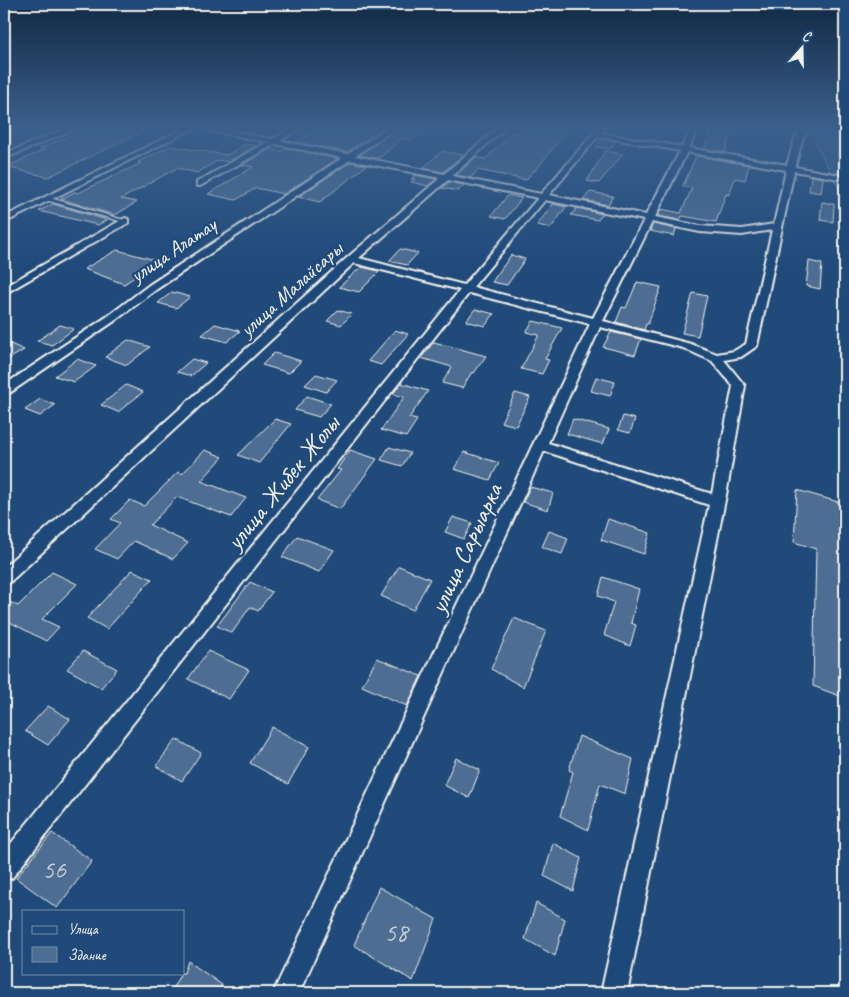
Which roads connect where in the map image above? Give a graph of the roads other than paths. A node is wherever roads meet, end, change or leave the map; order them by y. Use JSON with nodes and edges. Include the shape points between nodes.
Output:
{"nodes":[{"id":1,"x":97,"y":175,"type":"edge"},
{"id":2,"x":216,"y":175,"type":"edge"},
{"id":3,"x":321,"y":175,"type":"edge"},
{"id":4,"x":432,"y":175,"type":"edge"},
{"id":5,"x":447,"y":175,"type":"edge"},
{"id":6,"x":562,"y":175,"type":"edge"},
{"id":7,"x":672,"y":175,"type":"edge"},
{"id":8,"x":789,"y":175,"type":"edge"},
{"id":9,"x":828,"y":175,"type":"edge"},
{"id":10,"x":444,"y":177,"type":"junction"},
{"id":11,"x":845,"y":178,"type":"edge"},
{"id":12,"x":200,"y":184,"type":"dead end"},
{"id":13,"x":544,"y":196,"type":"junction"},
{"id":14,"x":48,"y":199,"type":"junction"},
{"id":15,"x":649,"y":218,"type":"junction"},
{"id":16,"x":4,"y":220,"type":"edge"},
{"id":17,"x":125,"y":221,"type":"joint"},
{"id":18,"x":778,"y":226,"type":"junction"},
{"id":19,"x":352,"y":259,"type":"junction"},
{"id":20,"x":467,"y":288,"type":"junction"},
{"id":21,"x":4,"y":291,"type":"edge"},
{"id":22,"x":597,"y":322,"type":"junction"},
{"id":23,"x":716,"y":358,"type":"junction"},
{"id":24,"x":4,"y":391,"type":"edge"},
{"id":25,"x":540,"y":444,"type":"junction"},
{"id":26,"x":717,"y":502,"type":"junction"},
{"id":27,"x":4,"y":577,"type":"edge"},
{"id":28,"x":4,"y":870,"type":"edge"},
{"id":29,"x":286,"y":993,"type":"edge"},
{"id":30,"x":614,"y":993,"type":"edge"}],
"edges":[{"from":1,"to":14,"type":"street"},
{"from":2,"to":12,"type":"street"},
{"from":3,"to":24,"type":"street","name":"улица Алатау"},
{"from":4,"to":10,"type":"street"},
{"from":5,"to":10,"type":"street","name":"улица Малайсары"},
{"from":6,"to":13,"type":"street","name":"улица Жибек Жолы"},
{"from":7,"to":15,"type":"street","name":"улица Сарыарка"},
{"from":8,"to":18,"type":"street"},
{"from":9,"to":11,"type":"street"},
{"from":10,"to":13,"type":"street"},
{"from":10,"to":19,"type":"street","name":"улица Малайсары"},
{"from":13,"to":15,"type":"street"},
{"from":13,"to":20,"type":"street","name":"улица Жибек Жолы"},
{"from":14,"to":16,"type":"street"},
{"from":14,"to":17,"type":"lane"},
{"from":15,"to":18,"type":"street","via":[[700,229],[734,232]]},
{"from":15,"to":22,"type":"street","name":"улица Сарыарка"},
{"from":17,"to":21,"type":"street"},
{"from":18,"to":23,"type":"street","via":[[751,346],[737,354]]},
{"from":19,"to":20,"type":"street"},
{"from":19,"to":27,"type":"street","name":"улица Малайсары"},
{"from":20,"to":22,"type":"street"},
{"from":20,"to":28,"type":"street","name":"улица Жибек Жолы"},
{"from":22,"to":23,"type":"street","via":[[687,346]]},
{"from":22,"to":25,"type":"street","name":"улица Сарыарка"},
{"from":23,"to":26,"type":"street","via":[[739,386]]},
{"from":25,"to":26,"type":"street"},
{"from":25,"to":29,"type":"street","name":"улица Сарыарка"},
{"from":26,"to":30,"type":"street"}]}
